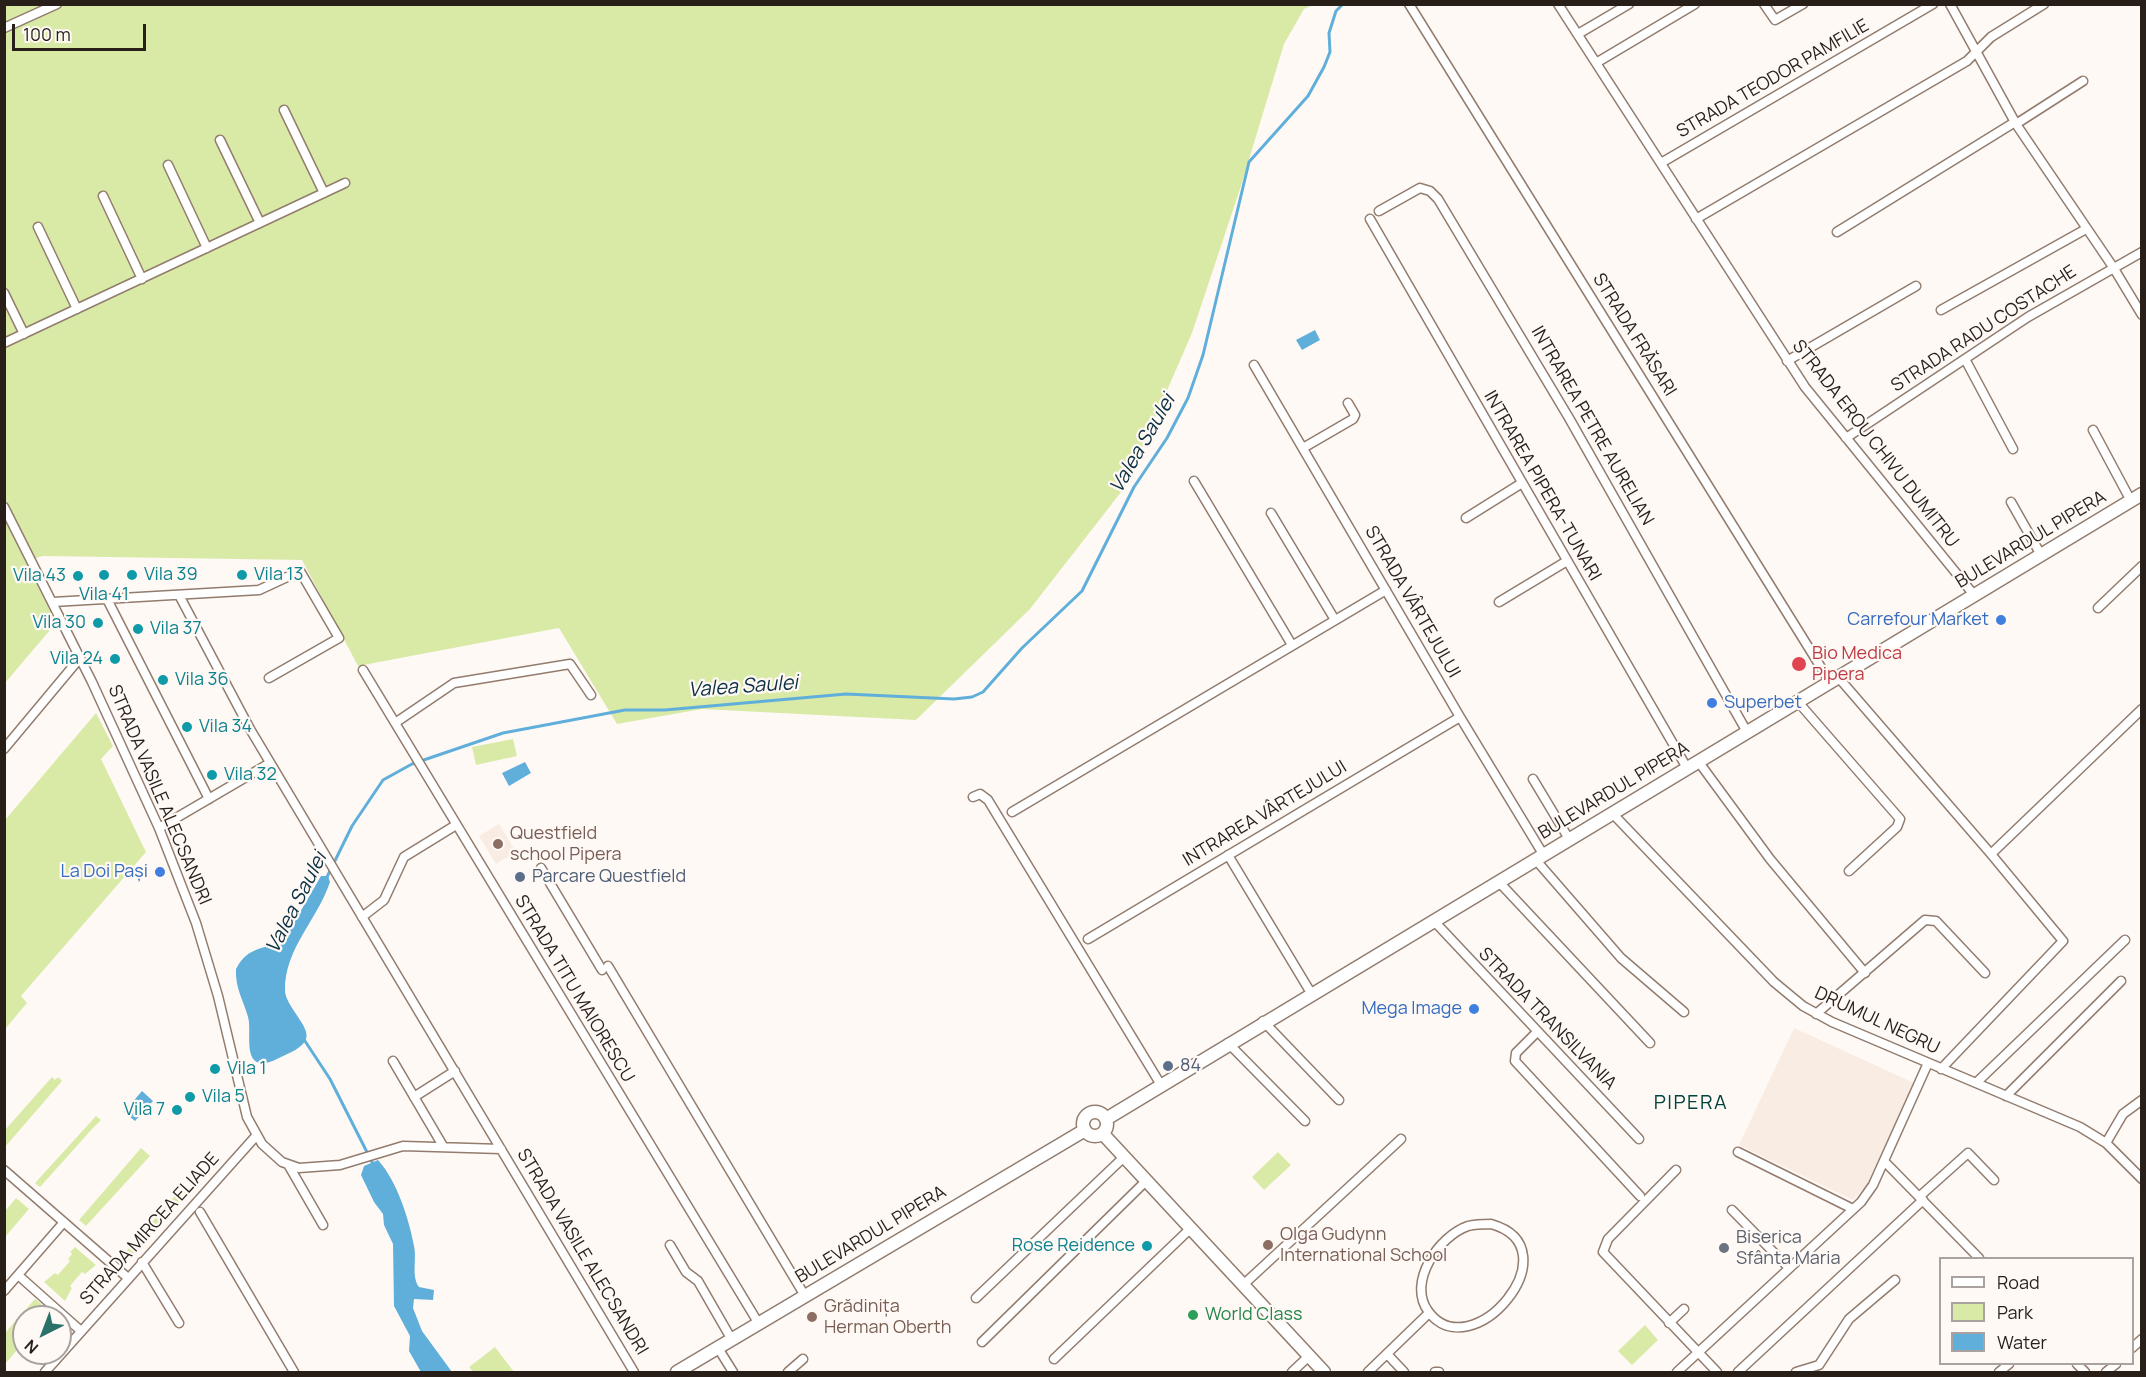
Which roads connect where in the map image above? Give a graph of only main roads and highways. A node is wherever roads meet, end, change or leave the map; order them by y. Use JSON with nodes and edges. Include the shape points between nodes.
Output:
{"nodes":[{"id":1,"x":2136,"y":498,"type":"edge"},
{"id":2,"x":1106,"y":1119,"type":"junction"},
{"id":3,"x":1085,"y":1130,"type":"junction"},
{"id":4,"x":1103,"y":1134,"type":"junction"},
{"id":5,"x":1318,"y":1370,"type":"edge"},
{"id":6,"x":677,"y":1372,"type":"edge"}],
"edges":[{"from":1,"to":2,"type":"main road","name":"BULEVARDUL PIPERA"},
{"from":2,"to":3,"type":"main road","via":[[1100,1113],[1089,1114],[1083,1122]]},
{"from":2,"to":4,"type":"main road"},
{"from":3,"to":4,"type":"main road","via":[[1093,1136]]},
{"from":3,"to":6,"type":"main road","name":"BULEVARDUL PIPERA"},
{"from":4,"to":5,"type":"main road"}]}
